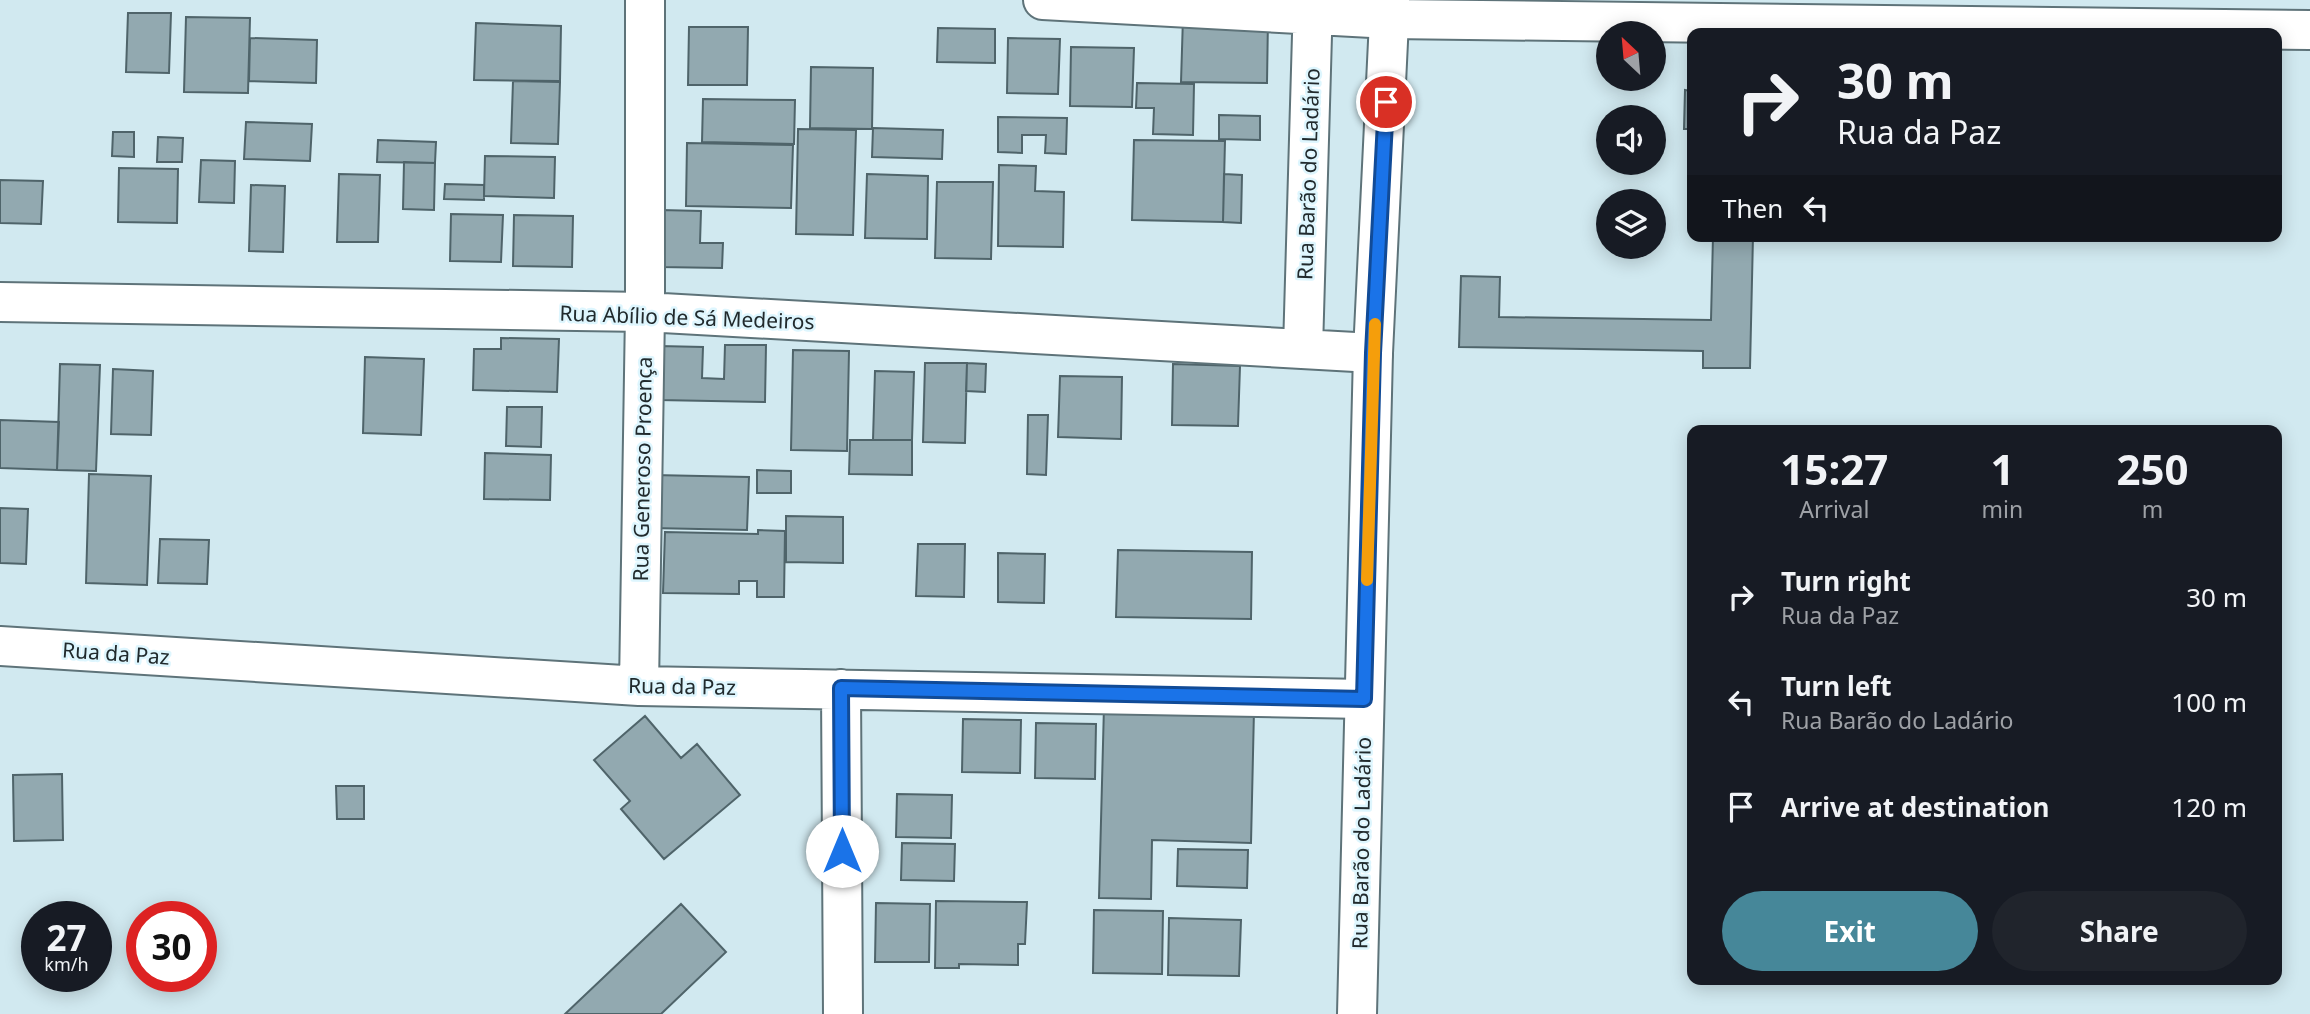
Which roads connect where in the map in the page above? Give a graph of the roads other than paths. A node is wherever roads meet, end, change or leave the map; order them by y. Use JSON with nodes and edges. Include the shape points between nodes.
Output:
{"nodes":[{"id":1,"x":645,"y":0,"type":"edge"},
{"id":2,"x":1043,"y":0,"type":"edge"},
{"id":3,"x":1313,"y":7,"type":"edge"},
{"id":4,"x":1390,"y":9,"type":"edge"},
{"id":5,"x":2222,"y":28,"type":"edge"},
{"id":6,"x":2282,"y":29,"type":"edge"},
{"id":7,"x":2310,"y":30,"type":"edge"},
{"id":8,"x":0,"y":302,"type":"edge"},
{"id":9,"x":645,"y":313,"type":"junction"},
{"id":10,"x":1303,"y":349,"type":"junction"},
{"id":11,"x":1373,"y":353,"type":"junction"},
{"id":12,"x":0,"y":646,"type":"edge"},
{"id":13,"x":639,"y":685,"type":"junction"},
{"id":14,"x":841,"y":688,"type":"junction"},
{"id":15,"x":1364,"y":699,"type":"junction"},
{"id":16,"x":843,"y":1014,"type":"edge"},
{"id":17,"x":1357,"y":1014,"type":"edge"}],
"edges":[{"from":1,"to":9,"type":"street","name":"Rua Generoso Proença"},
{"from":2,"to":3,"type":"street"},
{"from":3,"to":4,"type":"street"},
{"from":3,"to":10,"type":"street","name":"Rua Barão do Ladário"},
{"from":4,"to":5,"type":"street"},
{"from":4,"to":11,"type":"street","name":"Rua Barão do Ladário"},
{"from":6,"to":7,"type":"street"},
{"from":8,"to":9,"type":"street","name":"Rua Abílio de Sá Medeiros"},
{"from":9,"to":10,"type":"street","name":"Rua Abílio de Sá Medeiros"},
{"from":9,"to":13,"type":"street","name":"Rua Generoso Proença"},
{"from":10,"to":11,"type":"street","name":"Rua Abílio de Sá Medeiros"},
{"from":11,"to":15,"type":"street","name":"Rua Barão do Ladário"},
{"from":12,"to":13,"type":"street","name":"Rua da Paz"},
{"from":13,"to":14,"type":"street","name":"Rua da Paz"},
{"from":14,"to":15,"type":"street","name":"Rua da Paz"},
{"from":14,"to":16,"type":"street"},
{"from":15,"to":17,"type":"street","name":"Rua Barão do Ladário"}]}
